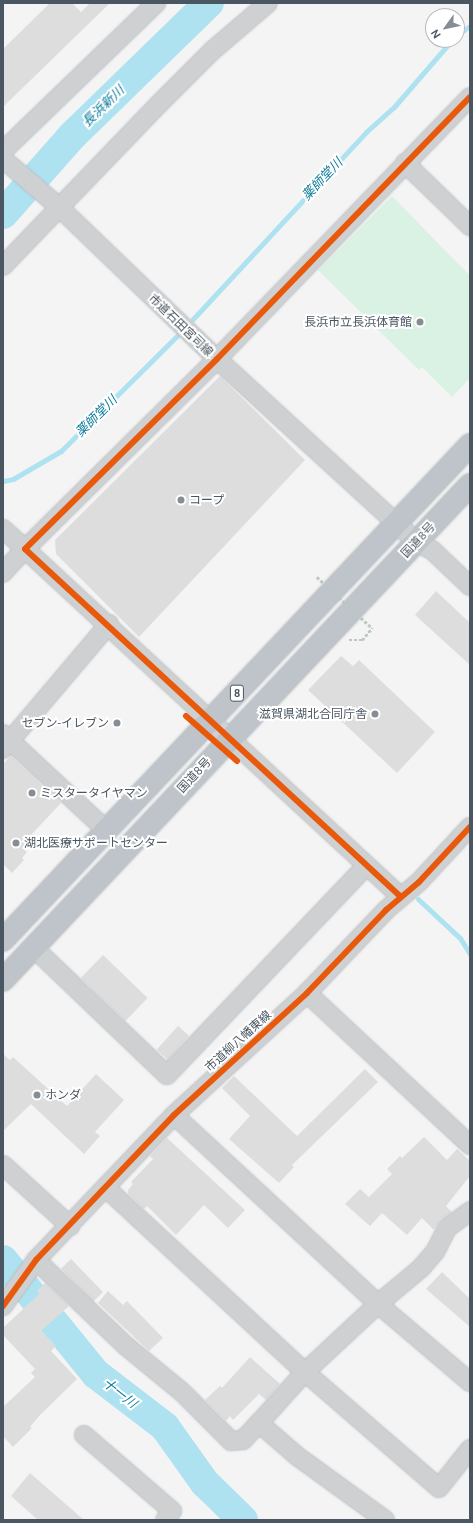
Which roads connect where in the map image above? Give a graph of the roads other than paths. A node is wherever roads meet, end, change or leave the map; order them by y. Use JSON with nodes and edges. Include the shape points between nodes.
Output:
{"nodes":[{"id":1,"x":156,"y":3,"type":"edge"},
{"id":2,"x":268,"y":3,"type":"edge"},
{"id":3,"x":470,"y":97,"type":"edge"},
{"id":4,"x":3,"y":151,"type":"edge"},
{"id":5,"x":3,"y":159,"type":"edge"},
{"id":6,"x":405,"y":162,"type":"junction"},
{"id":7,"x":54,"y":203,"type":"junction"},
{"id":8,"x":470,"y":225,"type":"edge"},
{"id":9,"x":3,"y":266,"type":"edge"},
{"id":10,"x":217,"y":359,"type":"junction"},
{"id":11,"x":470,"y":445,"type":"edge"},
{"id":12,"x":470,"y":485,"type":"edge"},
{"id":13,"x":396,"y":522,"type":"junction"},
{"id":14,"x":3,"y":529,"type":"edge"},
{"id":15,"x":417,"y":542,"type":"junction"},
{"id":16,"x":25,"y":549,"type":"junction"},
{"id":17,"x":3,"y":573,"type":"edge"},
{"id":18,"x":470,"y":586,"type":"edge"},
{"id":19,"x":109,"y":624,"type":"junction"},
{"id":20,"x":210,"y":721,"type":"junction"},
{"id":21,"x":229,"y":739,"type":"junction"},
{"id":22,"x":5,"y":741,"type":"edge"},
{"id":23,"x":470,"y":826,"type":"edge"},
{"id":24,"x":106,"y":830,"type":"junction"},
{"id":25,"x":366,"y":866,"type":"junction"},
{"id":26,"x":401,"y":897,"type":"junction"},
{"id":27,"x":3,"y":940,"type":"edge"},
{"id":28,"x":34,"y":948,"type":"junction"},
{"id":29,"x":3,"y":980,"type":"edge"},
{"id":30,"x":307,"y":993,"type":"junction"},
{"id":31,"x":174,"y":1115,"type":"junction"},
{"id":32,"x":470,"y":1145,"type":"edge"},
{"id":33,"x":3,"y":1165,"type":"edge"},
{"id":34,"x":106,"y":1188,"type":"junction"},
{"id":35,"x":470,"y":1211,"type":"edge"},
{"id":36,"x":70,"y":1226,"type":"junction"},
{"id":37,"x":36,"y":1260,"type":"junction"},
{"id":38,"x":378,"y":1304,"type":"junction"},
{"id":39,"x":3,"y":1306,"type":"edge"},
{"id":40,"x":306,"y":1372,"type":"junction"},
{"id":41,"x":470,"y":1382,"type":"edge"},
{"id":42,"x":259,"y":1423,"type":"junction"},
{"id":43,"x":84,"y":1435,"type":"dead end"},
{"id":44,"x":470,"y":1449,"type":"edge"},
{"id":45,"x":172,"y":1517,"type":"edge"},
{"id":46,"x":385,"y":1520,"type":"edge"}],
"edges":[{"from":1,"to":4,"type":"street"},
{"from":2,"to":7,"type":"street","via":[[197,66]]},
{"from":3,"to":6,"type":"street"},
{"from":5,"to":7,"type":"street","name":"市道石田宮司線"},
{"from":6,"to":8,"type":"street"},
{"from":6,"to":10,"type":"street"},
{"from":7,"to":9,"type":"street"},
{"from":7,"to":10,"type":"street","name":"市道石田宮司線"},
{"from":10,"to":13,"type":"street","name":"市道石田宮司線"},
{"from":10,"to":16,"type":"street"},
{"from":11,"to":13,"type":"highway","number":"8"},
{"from":12,"to":15,"type":"highway","name":"国道8号","number":"8"},
{"from":13,"to":15,"type":"street","name":"市道石田宮司線"},
{"from":13,"to":20,"type":"highway","number":"8"},
{"from":14,"to":16,"type":"street"},
{"from":15,"to":18,"type":"street","name":"市道石田宮司線","via":[[433,551]]},
{"from":15,"to":21,"type":"highway","name":"国道8号","number":"8"},
{"from":16,"to":17,"type":"street"},
{"from":16,"to":19,"type":"street"},
{"from":19,"to":20,"type":"street"},
{"from":19,"to":22,"type":"street"},
{"from":20,"to":21,"type":"street"},
{"from":20,"to":24,"type":"highway","number":"8"},
{"from":21,"to":25,"type":"street"},
{"from":21,"to":28,"type":"highway","name":"国道8号","number":"8"},
{"from":22,"to":24,"type":"street"},
{"from":23,"to":26,"type":"street","name":"市道柳八幡東線","via":[[419,882]]},
{"from":24,"to":27,"type":"highway","number":"8"},
{"from":25,"to":26,"type":"street"},
{"from":25,"to":28,"type":"street","via":[[167,1075]]},
{"from":26,"to":30,"type":"street","name":"市道柳八幡東線"},
{"from":28,"to":29,"type":"highway","name":"国道8号","number":"8"},
{"from":30,"to":31,"type":"street","name":"市道柳八幡東線"},
{"from":30,"to":32,"type":"street"},
{"from":31,"to":34,"type":"street","name":"市道柳八幡東線"},
{"from":31,"to":38,"type":"street"},
{"from":33,"to":36,"type":"street"},
{"from":34,"to":36,"type":"street","name":"市道柳八幡東線"},
{"from":34,"to":40,"type":"street"},
{"from":35,"to":38,"type":"street","via":[[447,1228],[435,1252],[421,1268]]},
{"from":36,"to":37,"type":"street","name":"市道柳八幡東線"},
{"from":37,"to":39,"type":"street","name":"市道柳八幡東線"},
{"from":37,"to":42,"type":"street","via":[[126,1346],[182,1392],[231,1441],[243,1440]]},
{"from":38,"to":40,"type":"street"},
{"from":38,"to":41,"type":"street"},
{"from":40,"to":42,"type":"street"},
{"from":40,"to":44,"type":"street","via":[[439,1488]]},
{"from":42,"to":46,"type":"street","via":[[297,1456]]},
{"from":43,"to":45,"type":"street"}]}
